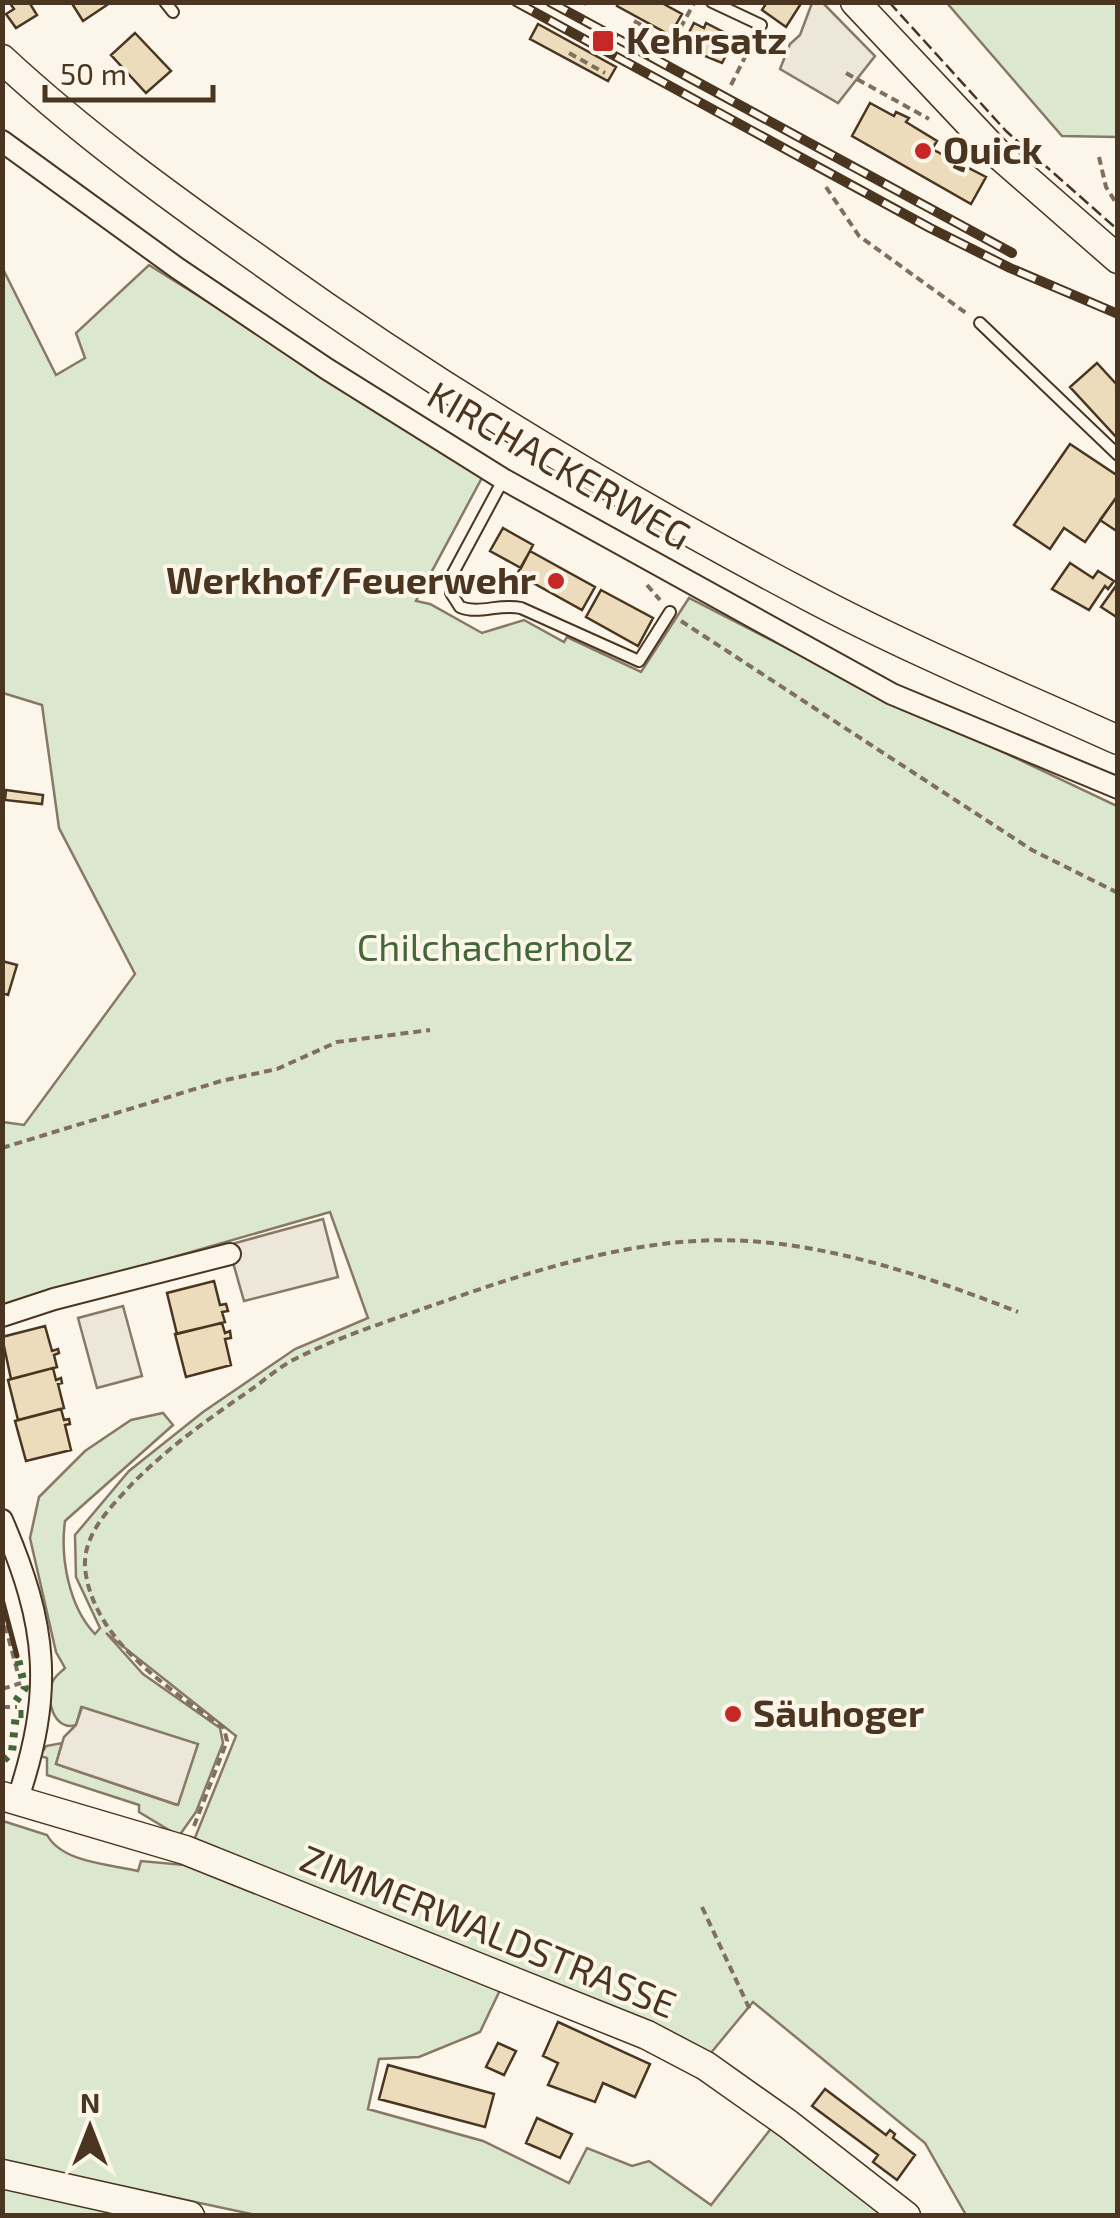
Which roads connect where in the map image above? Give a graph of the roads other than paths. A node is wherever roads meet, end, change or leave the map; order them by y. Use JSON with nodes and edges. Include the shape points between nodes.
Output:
{"nodes":[{"id":1,"x":165,"y":2,"type":"edge"},
{"id":2,"x":712,"y":2,"type":"edge"},
{"id":3,"x":856,"y":2,"type":"edge"},
{"id":4,"x":173,"y":12,"type":"dead end"},
{"id":5,"x":761,"y":26,"type":"road end"},
{"id":6,"x":2,"y":59,"type":"edge"},
{"id":7,"x":2,"y":141,"type":"edge"},
{"id":8,"x":1118,"y":258,"type":"edge"},
{"id":9,"x":980,"y":323,"type":"road end"},
{"id":10,"x":1118,"y":456,"type":"edge"},
{"id":11,"x":503,"y":479,"type":"junction"},
{"id":12,"x":670,"y":612,"type":"road end"},
{"id":13,"x":1118,"y":740,"type":"edge"},
{"id":14,"x":1118,"y":788,"type":"edge"},
{"id":15,"x":230,"y":1254,"type":"dead end"},
{"id":16,"x":2,"y":1316,"type":"edge"},
{"id":17,"x":2,"y":1520,"type":"edge"},
{"id":18,"x":10,"y":1799,"type":"edge"},
{"id":19,"x":2,"y":2174,"type":"edge"},
{"id":20,"x":190,"y":2216,"type":"edge"},
{"id":21,"x":906,"y":2216,"type":"edge"}],
"edges":[{"from":1,"to":4,"type":"lane"},
{"from":2,"to":5,"type":"lane"},
{"from":3,"to":8,"type":"street","via":[[969,126]]},
{"from":6,"to":13,"type":"street","via":[[186,208],[560,459],[810,598]]},
{"from":7,"to":11,"type":"street","name":"KIRCHACKERWEG","via":[[327,370]]},
{"from":9,"to":10,"type":"lane"},
{"from":11,"to":12,"type":"lane","via":[[452,575],[451,593],[460,607],[521,608],[639,661]]},
{"from":11,"to":14,"type":"street","name":"KIRCHACKERWEG","via":[[892,694]]},
{"from":15,"to":16,"type":"street"},
{"from":17,"to":18,"type":"street","via":[[37,1616],[42,1657],[32,1758]]},
{"from":18,"to":21,"type":"street","name":"ZIMMERWALDSTRASSE","via":[[186,1850],[675,2048]]},
{"from":19,"to":20,"type":"street"}]}
